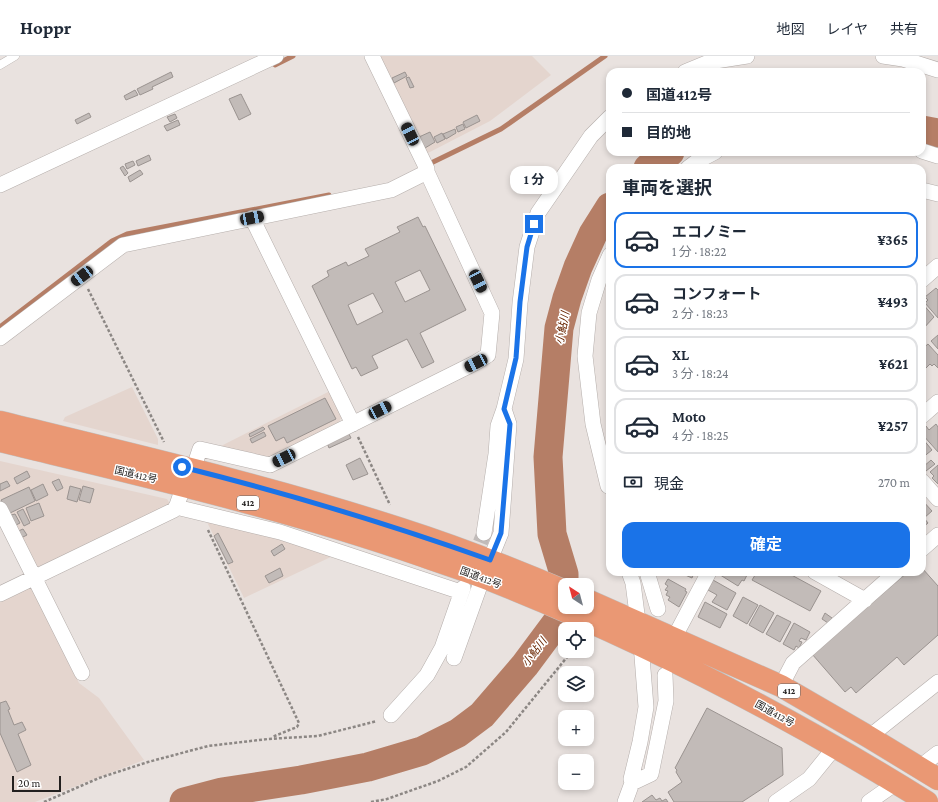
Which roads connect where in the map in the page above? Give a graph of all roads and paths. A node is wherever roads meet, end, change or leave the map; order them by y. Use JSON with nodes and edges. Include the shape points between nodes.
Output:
{"nodes":[{"id":1,"x":14,"y":56,"type":"edge"},
{"id":2,"x":276,"y":56,"type":"edge"},
{"id":3,"x":372,"y":56,"type":"edge"},
{"id":4,"x":747,"y":56,"type":"edge"},
{"id":5,"x":883,"y":56,"type":"edge"},
{"id":6,"x":247,"y":62,"type":"edge"},
{"id":7,"x":0,"y":65,"type":"edge"},
{"id":8,"x":695,"y":68,"type":"edge"},
{"id":9,"x":938,"y":70,"type":"edge"},
{"id":10,"x":606,"y":121,"type":"edge"},
{"id":11,"x":926,"y":152,"type":"edge"},
{"id":12,"x":707,"y":156,"type":"edge"},
{"id":13,"x":938,"y":156,"type":"edge"},
{"id":14,"x":693,"y":164,"type":"edge"},
{"id":15,"x":425,"y":167,"type":"junction"},
{"id":16,"x":0,"y":185,"type":"edge"},
{"id":17,"x":926,"y":191,"type":"edge"},
{"id":18,"x":938,"y":194,"type":"edge"},
{"id":19,"x":252,"y":218,"type":"junction"},
{"id":20,"x":606,"y":264,"type":"edge"},
{"id":21,"x":938,"y":266,"type":"edge"},
{"id":22,"x":82,"y":276,"type":"junction"},
{"id":23,"x":926,"y":276,"type":"edge"},
{"id":24,"x":0,"y":338,"type":"edge"},
{"id":25,"x":938,"y":402,"type":"edge"},
{"id":26,"x":504,"y":409,"type":"junction"},
{"id":27,"x":926,"y":412,"type":"edge"},
{"id":28,"x":0,"y":422,"type":"edge"},
{"id":29,"x":353,"y":424,"type":"junction"},
{"id":30,"x":0,"y":441,"type":"edge"},
{"id":31,"x":165,"y":444,"type":"dead end"},
{"id":32,"x":606,"y":477,"type":"edge"},
{"id":33,"x":189,"y":478,"type":"junction"},
{"id":34,"x":926,"y":486,"type":"edge"},
{"id":35,"x":938,"y":500,"type":"edge"},
{"id":36,"x":176,"y":507,"type":"junction"},
{"id":37,"x":0,"y":509,"type":"edge"},
{"id":38,"x":202,"y":513,"type":"junction"},
{"id":39,"x":401,"y":529,"type":"junction"},
{"id":40,"x":484,"y":533,"type":"tunnel mouth"},
{"id":41,"x":938,"y":534,"type":"edge"},
{"id":42,"x":926,"y":545,"type":"edge"},
{"id":43,"x":491,"y":570,"type":"junction"},
{"id":44,"x":630,"y":576,"type":"edge"},
{"id":45,"x":648,"y":576,"type":"edge"},
{"id":46,"x":705,"y":576,"type":"edge"},
{"id":47,"x":822,"y":576,"type":"edge"},
{"id":48,"x":892,"y":576,"type":"edge"},
{"id":49,"x":33,"y":578,"type":"junction"},
{"id":50,"x":558,"y":589,"type":"edge"},
{"id":51,"x":0,"y":594,"type":"edge"},
{"id":52,"x":866,"y":600,"type":"junction"},
{"id":53,"x":594,"y":605,"type":"edge"},
{"id":54,"x":658,"y":609,"type":"dead end"},
{"id":55,"x":636,"y":632,"type":"junction"},
{"id":56,"x":674,"y":638,"type":"junction"},
{"id":57,"x":454,"y":658,"type":"dead end"},
{"id":58,"x":566,"y":658,"type":"edge"},
{"id":59,"x":82,"y":673,"type":"dead end"},
{"id":60,"x":665,"y":675,"type":"dead end"},
{"id":61,"x":938,"y":682,"type":"edge"},
{"id":62,"x":781,"y":686,"type":"junction"},
{"id":63,"x":391,"y":715,"type":"joint"},
{"id":64,"x":869,"y":737,"type":"junction"},
{"id":65,"x":268,"y":739,"type":"junction"},
{"id":66,"x":835,"y":747,"type":"junction"},
{"id":67,"x":938,"y":753,"type":"edge"},
{"id":68,"x":920,"y":767,"type":"junction"},
{"id":69,"x":938,"y":779,"type":"edge"},
{"id":70,"x":632,"y":783,"type":"junction"},
{"id":71,"x":896,"y":783,"type":"junction"},
{"id":72,"x":44,"y":802,"type":"edge"},
{"id":73,"x":371,"y":802,"type":"edge"},
{"id":74,"x":625,"y":802,"type":"edge"},
{"id":75,"x":776,"y":802,"type":"edge"},
{"id":76,"x":869,"y":802,"type":"edge"},
{"id":77,"x":927,"y":802,"type":"edge"}],
"edges":[{"from":1,"to":7,"type":"lane"},
{"from":2,"to":6,"type":"street"},
{"from":3,"to":15,"type":"street"},
{"from":4,"to":8,"type":"street","via":[[709,62]]},
{"from":5,"to":9,"type":"street","via":[[903,59]]},
{"from":6,"to":16,"type":"street"},
{"from":10,"to":26,"type":"street","via":[[591,136],[538,213],[527,247],[516,358]]},
{"from":11,"to":13,"type":"street"},
{"from":12,"to":14,"type":"street"},
{"from":15,"to":19,"type":"street","via":[[391,190]]},
{"from":15,"to":29,"type":"street","via":[[492,313],[488,355]]},
{"from":17,"to":18,"type":"street"},
{"from":19,"to":22,"type":"street","via":[[123,245]]},
{"from":19,"to":29,"type":"street"},
{"from":20,"to":32,"type":"street","via":[[589,313],[585,356],[593,424]]},
{"from":21,"to":23,"type":"street"},
{"from":22,"to":24,"type":"street"},
{"from":22,"to":31,"type":"path"},
{"from":25,"to":27,"type":"street"},
{"from":26,"to":40,"type":"street","via":[[498,426]]},
{"from":26,"to":43,"type":"street","via":[[510,424],[504,513]]},
{"from":28,"to":33,"type":"highway","name":"国道412号","number":"412"},
{"from":29,"to":33,"type":"street","via":[[270,465],[200,449]]},
{"from":29,"to":39,"type":"path"},
{"from":30,"to":33,"type":"highway","name":"国道412号","number":"412"},
{"from":33,"to":36,"type":"street"},
{"from":33,"to":39,"type":"highway","name":"国道412号","number":"412","via":[[295,497]]},
{"from":33,"to":43,"type":"highway","name":"国道412号","number":"412","via":[[357,534]]},
{"from":34,"to":35,"type":"street"},
{"from":36,"to":38,"type":"street"},
{"from":36,"to":49,"type":"street"},
{"from":37,"to":49,"type":"street"},
{"from":38,"to":63,"type":"street","via":[[280,532],[462,590],[442,648],[427,675]]},
{"from":38,"to":65,"type":"path","via":[[202,518],[299,722],[297,727]]},
{"from":39,"to":43,"type":"highway","name":"国道412号","number":"412"},
{"from":41,"to":42,"type":"street"},
{"from":43,"to":50,"type":"highway","name":"国道412号","number":"412"},
{"from":43,"to":55,"type":"highway","name":"国道412号","number":"412"},
{"from":43,"to":57,"type":"street"},
{"from":44,"to":55,"type":"street"},
{"from":45,"to":54,"type":"street"},
{"from":46,"to":56,"type":"street","via":[[695,587]]},
{"from":47,"to":52,"type":"street"},
{"from":48,"to":52,"type":"street"},
{"from":49,"to":51,"type":"street"},
{"from":49,"to":59,"type":"street"},
{"from":52,"to":62,"type":"street","via":[[793,662]]},
{"from":53,"to":55,"type":"highway","name":"国道412号","number":"412"},
{"from":55,"to":56,"type":"highway","name":"国道412号","number":"412"},
{"from":55,"to":66,"type":"highway","name":"国道412号","number":"412"},
{"from":55,"to":70,"type":"street","via":[[646,707]]},
{"from":56,"to":62,"type":"highway","name":"国道412号","number":"412"},
{"from":58,"to":73,"type":"path","via":[[506,732],[466,767],[438,781],[387,800]]},
{"from":60,"to":70,"type":"street","via":[[666,701],[651,774]]},
{"from":61,"to":64,"type":"street"},
{"from":62,"to":64,"type":"highway","name":"国道412号","number":"412"},
{"from":63,"to":65,"type":"path","via":[[381,720],[318,736]]},
{"from":64,"to":68,"type":"highway","name":"国道412号","number":"412"},
{"from":65,"to":72,"type":"path","via":[[208,746],[148,762],[99,778]]},
{"from":66,"to":71,"type":"highway","name":"国道412号","number":"412"},
{"from":66,"to":75,"type":"street","via":[[809,779]]},
{"from":67,"to":68,"type":"street"},
{"from":68,"to":69,"type":"highway","name":"国道412号","number":"412"},
{"from":70,"to":74,"type":"street"},
{"from":71,"to":76,"type":"street"},
{"from":71,"to":77,"type":"highway","name":"国道412号","number":"412"}]}
